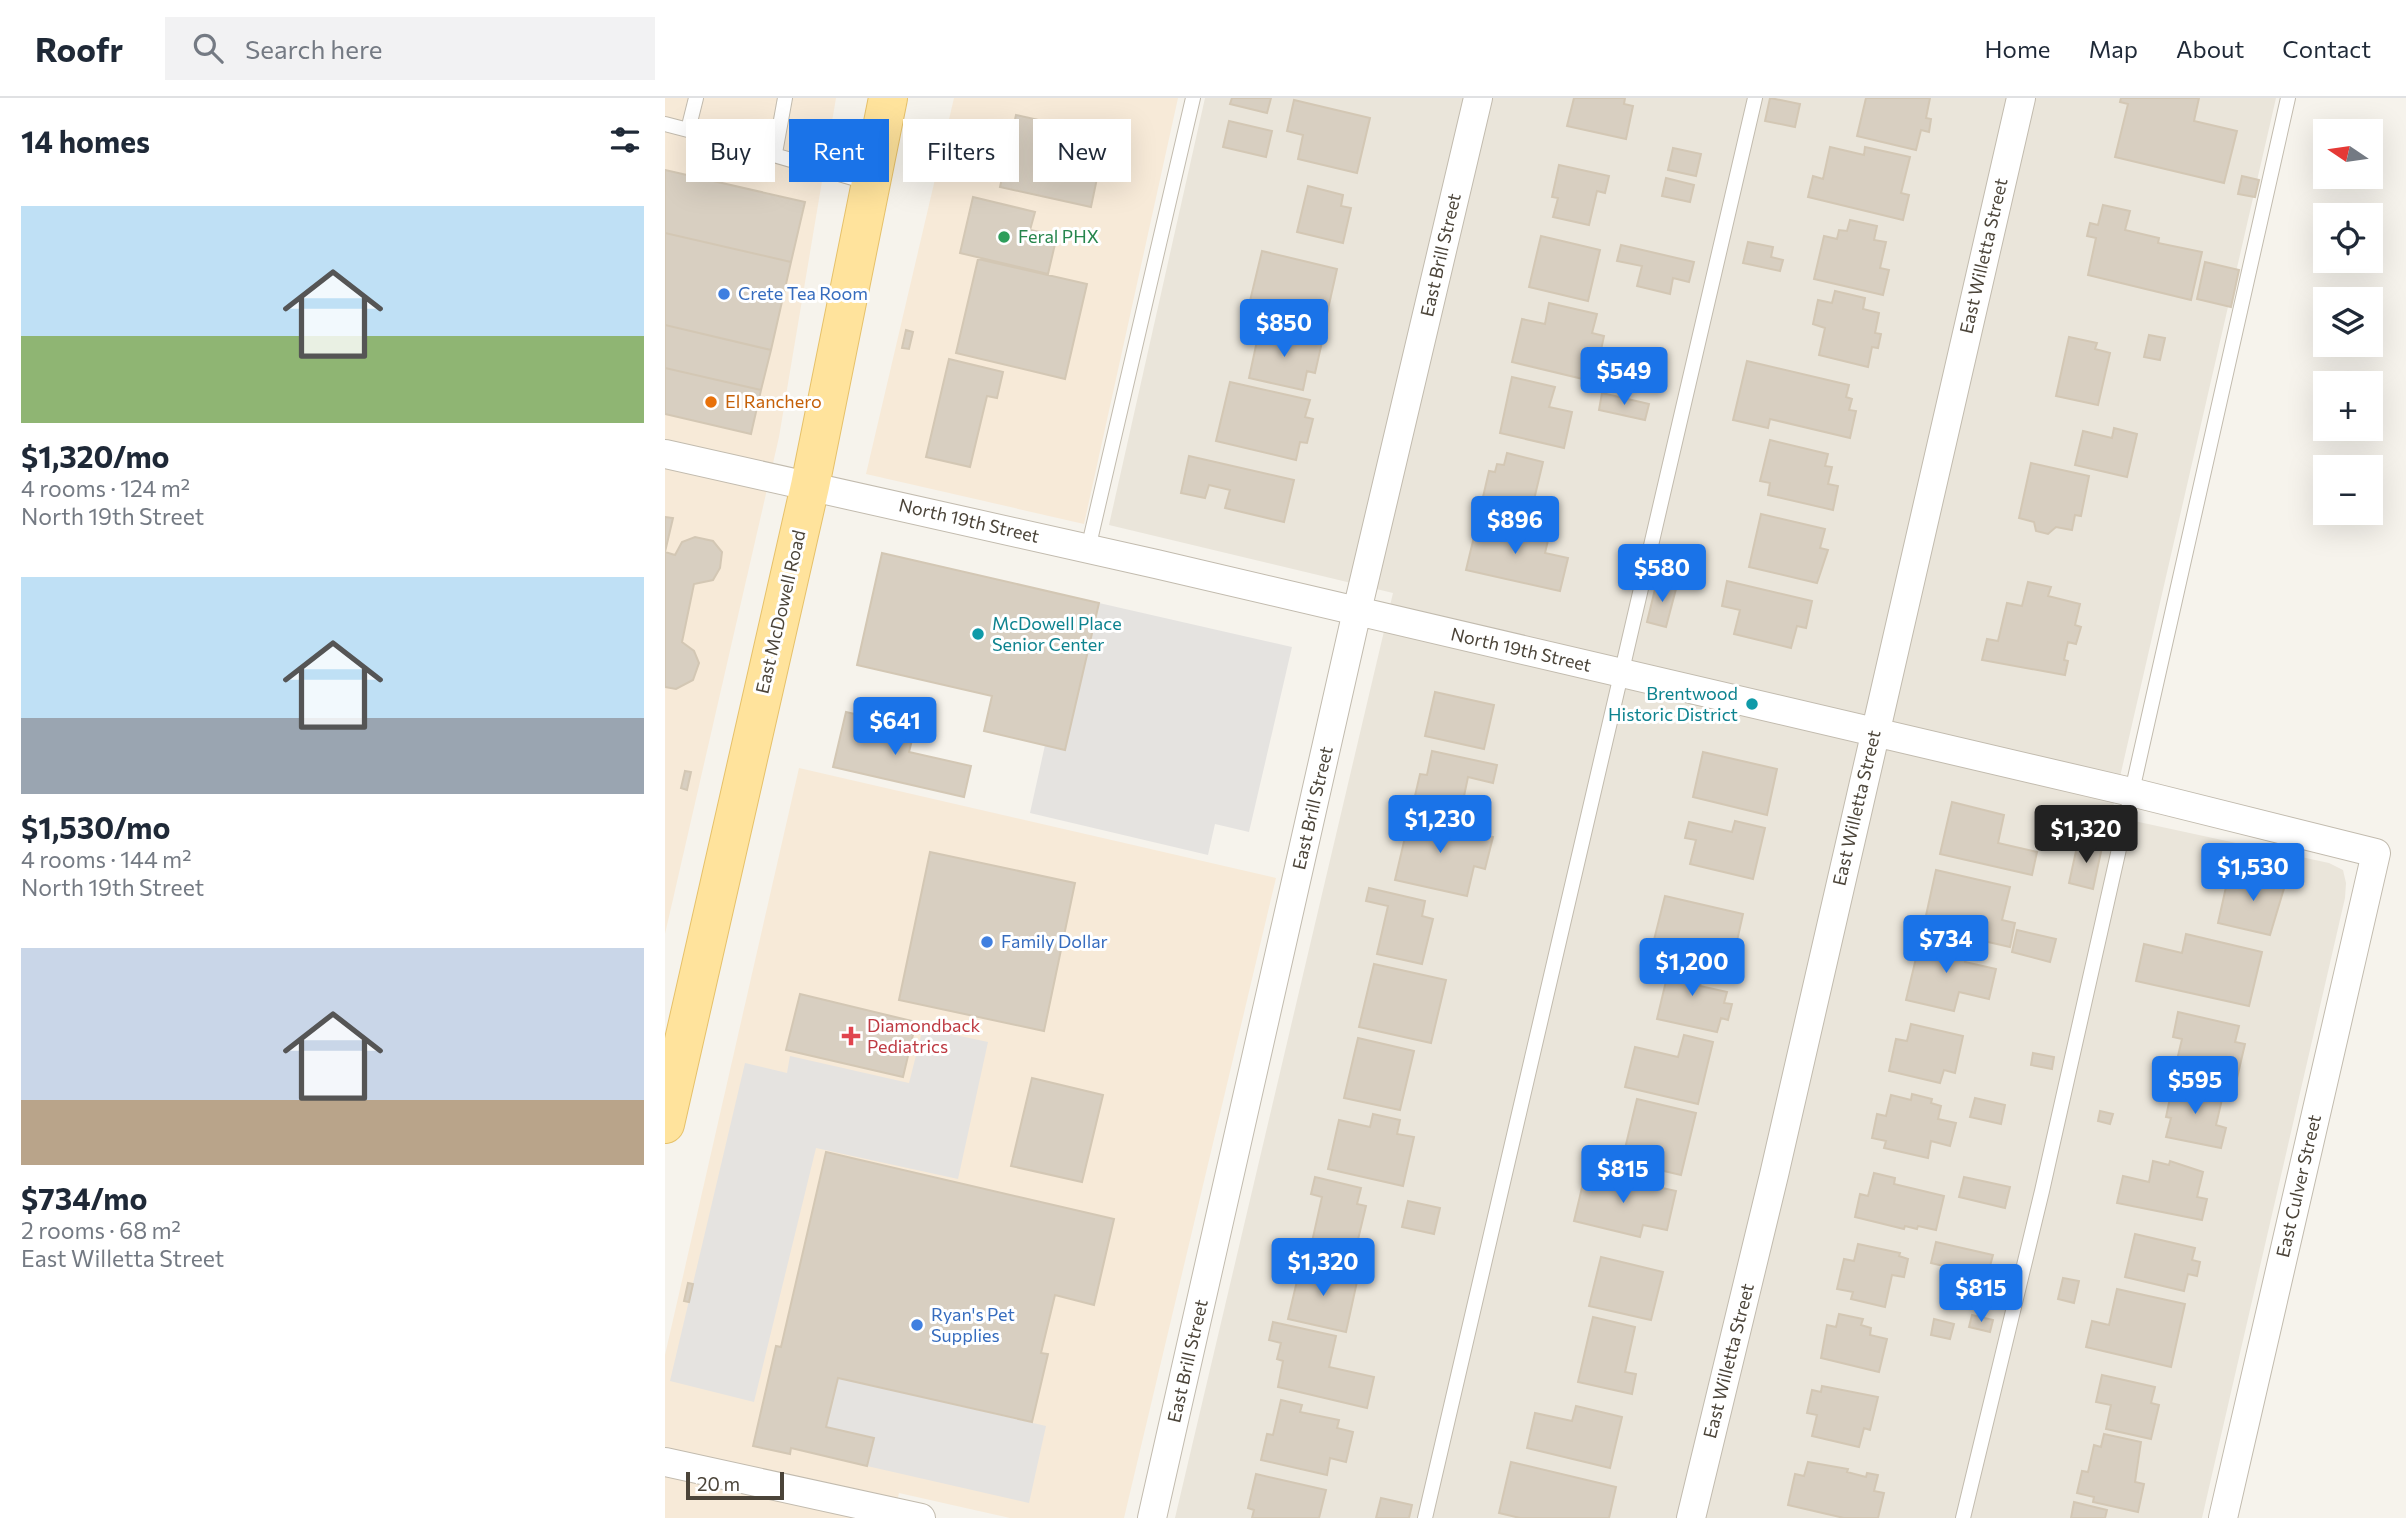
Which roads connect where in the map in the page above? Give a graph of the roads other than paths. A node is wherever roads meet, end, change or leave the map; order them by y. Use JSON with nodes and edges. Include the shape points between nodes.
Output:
{"nodes":[{"id":1,"x":696,"y":98,"type":"edge"},
{"id":2,"x":785,"y":98,"type":"edge"},
{"id":3,"x":888,"y":98,"type":"edge"},
{"id":4,"x":1193,"y":98,"type":"edge"},
{"id":5,"x":1478,"y":98,"type":"edge"},
{"id":6,"x":1755,"y":98,"type":"edge"},
{"id":7,"x":2021,"y":98,"type":"edge"},
{"id":8,"x":2288,"y":98,"type":"edge"},
{"id":9,"x":691,"y":119,"type":"edge"},
{"id":10,"x":665,"y":124,"type":"edge"},
{"id":11,"x":686,"y":129,"type":"edge"},
{"id":12,"x":775,"y":153,"type":"joint"},
{"id":13,"x":871,"y":183,"type":"junction"},
{"id":14,"x":665,"y":454,"type":"edge"},
{"id":15,"x":810,"y":486,"type":"junction"},
{"id":16,"x":1088,"y":549,"type":"junction"},
{"id":17,"x":1357,"y":611,"type":"junction"},
{"id":18,"x":1622,"y":674,"type":"junction"},
{"id":19,"x":1874,"y":732,"type":"junction"},
{"id":20,"x":2131,"y":792,"type":"junction"},
{"id":21,"x":2376,"y":853,"type":"joint"},
{"id":22,"x":665,"y":1124,"type":"edge"},
{"id":23,"x":665,"y":1462,"type":"edge"},
{"id":24,"x":921,"y":1518,"type":"edge"},
{"id":25,"x":1152,"y":1518,"type":"edge"},
{"id":26,"x":1425,"y":1518,"type":"edge"},
{"id":27,"x":1691,"y":1518,"type":"edge"},
{"id":28,"x":1963,"y":1518,"type":"edge"},
{"id":29,"x":2223,"y":1518,"type":"edge"}],
"edges":[{"from":1,"to":9,"type":"lane"},
{"from":2,"to":12,"type":"lane"},
{"from":3,"to":13,"type":"main road","name":"East McDowell Road"},
{"from":4,"to":16,"type":"lane"},
{"from":5,"to":17,"type":"street","name":"East Brill Street"},
{"from":6,"to":18,"type":"lane"},
{"from":7,"to":19,"type":"street","name":"East Willetta Street"},
{"from":8,"to":20,"type":"lane"},
{"from":10,"to":11,"type":"lane"},
{"from":12,"to":13,"type":"lane"},
{"from":13,"to":15,"type":"main road","name":"East McDowell Road"},
{"from":14,"to":15,"type":"street","name":"North 19th Street"},
{"from":15,"to":16,"type":"street","name":"North 19th Street"},
{"from":15,"to":22,"type":"main road","name":"East McDowell Road"},
{"from":16,"to":17,"type":"street","name":"North 19th Street"},
{"from":17,"to":18,"type":"street","name":"North 19th Street"},
{"from":17,"to":25,"type":"street","name":"East Brill Street"},
{"from":18,"to":19,"type":"street","name":"North 19th Street"},
{"from":18,"to":26,"type":"lane"},
{"from":19,"to":20,"type":"street","name":"North 19th Street"},
{"from":19,"to":27,"type":"street","name":"East Willetta Street"},
{"from":20,"to":21,"type":"street","name":"North 19th Street"},
{"from":20,"to":28,"type":"lane"},
{"from":21,"to":29,"type":"street","name":"East Culver Street"},
{"from":23,"to":24,"type":"street"}]}
